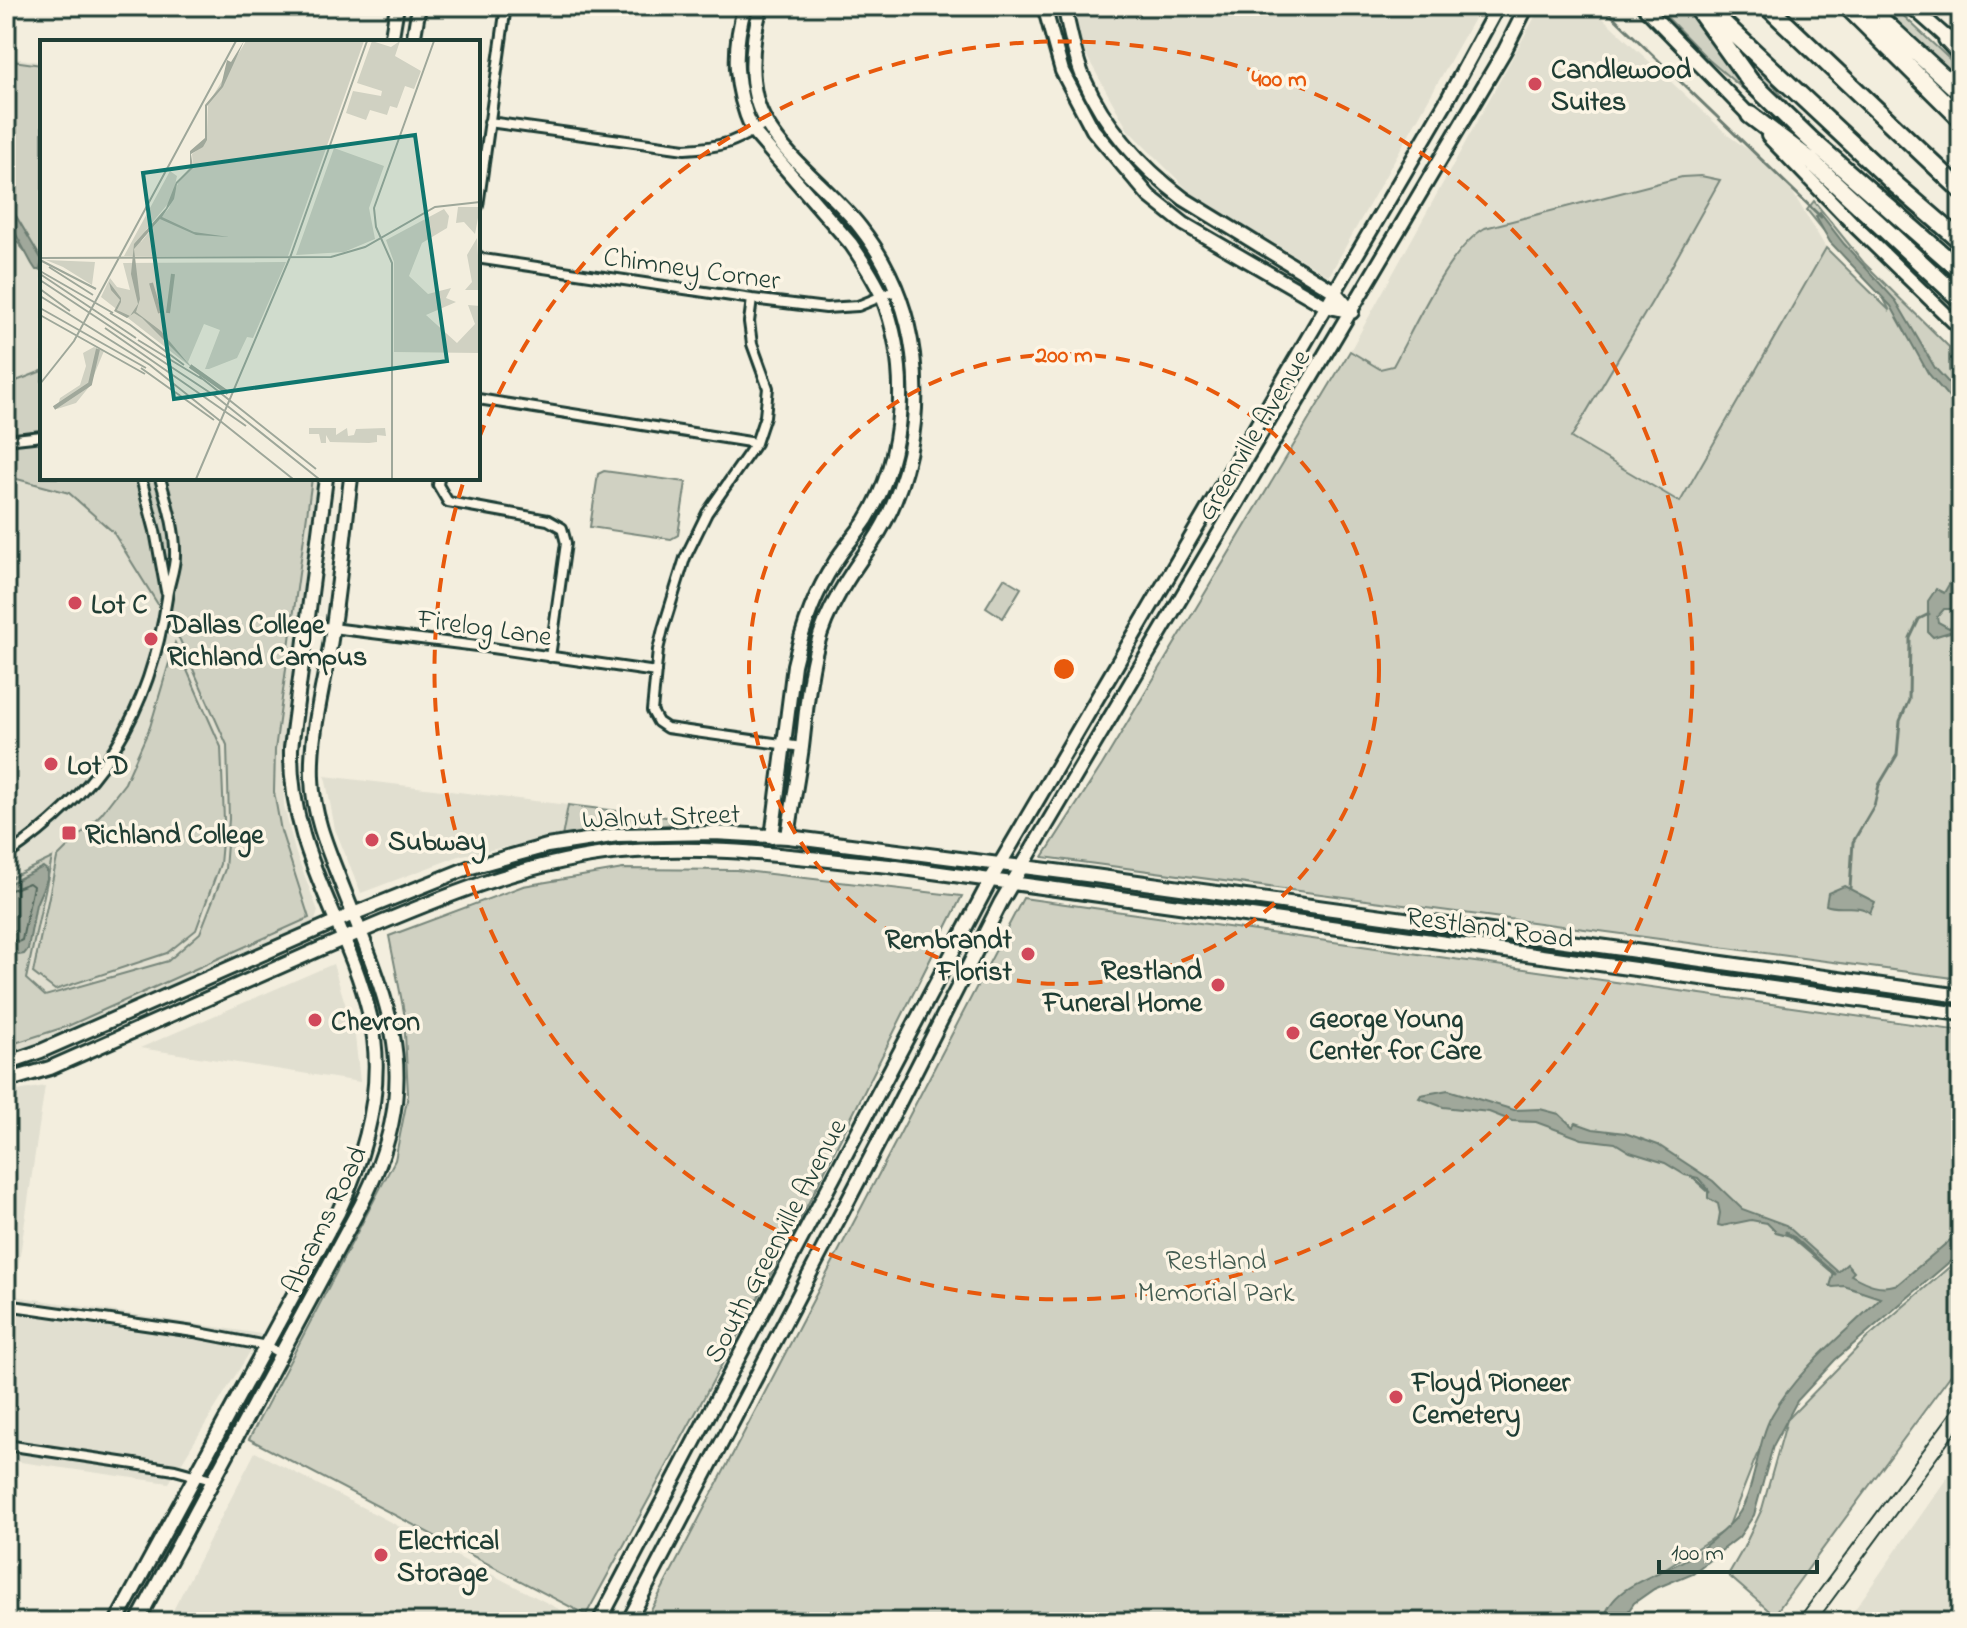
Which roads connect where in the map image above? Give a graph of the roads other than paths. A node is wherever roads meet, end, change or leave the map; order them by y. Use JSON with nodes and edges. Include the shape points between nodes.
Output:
{"nodes":[{"id":1,"x":397,"y":6,"type":"edge"},
{"id":2,"x":419,"y":6,"type":"edge"},
{"id":3,"x":506,"y":6,"type":"edge"},
{"id":4,"x":745,"y":6,"type":"edge"},
{"id":5,"x":761,"y":6,"type":"edge"},
{"id":6,"x":1044,"y":6,"type":"edge"},
{"id":7,"x":1064,"y":6,"type":"edge"},
{"id":8,"x":1498,"y":6,"type":"edge"},
{"id":9,"x":1643,"y":6,"type":"edge"},
{"id":10,"x":1696,"y":6,"type":"edge"},
{"id":11,"x":1705,"y":6,"type":"edge"},
{"id":12,"x":1767,"y":6,"type":"edge"},
{"id":13,"x":1847,"y":6,"type":"edge"},
{"id":14,"x":1866,"y":6,"type":"edge"},
{"id":15,"x":1911,"y":6,"type":"edge"},
{"id":16,"x":1528,"y":9,"type":"edge"},
{"id":17,"x":1947,"y":39,"type":"joint"},
{"id":18,"x":391,"y":40,"type":"edge"},
{"id":19,"x":413,"y":40,"type":"edge"},
{"id":20,"x":1961,"y":52,"type":"edge"},
{"id":21,"x":1961,"y":93,"type":"edge"},
{"id":22,"x":1750,"y":115,"type":"junction"},
{"id":23,"x":1961,"y":119,"type":"edge"},
{"id":24,"x":489,"y":122,"type":"junction"},
{"id":25,"x":766,"y":124,"type":"junction"},
{"id":26,"x":753,"y":131,"type":"junction"},
{"id":27,"x":1423,"y":140,"type":"junction"},
{"id":28,"x":1445,"y":153,"type":"junction"},
{"id":29,"x":1162,"y":183,"type":"junction"},
{"id":30,"x":1961,"y":190,"type":"edge"},
{"id":31,"x":480,"y":191,"type":"edge"},
{"id":32,"x":1149,"y":196,"type":"junction"},
{"id":33,"x":1961,"y":241,"type":"edge"},
{"id":34,"x":480,"y":257,"type":"edge"},
{"id":35,"x":1961,"y":271,"type":"edge"},
{"id":36,"x":897,"y":290,"type":"junction"},
{"id":37,"x":1334,"y":291,"type":"junction"},
{"id":38,"x":882,"y":297,"type":"junction"},
{"id":39,"x":752,"y":299,"type":"junction"},
{"id":40,"x":1961,"y":300,"type":"edge"},
{"id":41,"x":1326,"y":306,"type":"junction"},
{"id":42,"x":1352,"y":312,"type":"junction"},
{"id":43,"x":1961,"y":329,"type":"edge"},
{"id":44,"x":480,"y":399,"type":"edge"},
{"id":45,"x":40,"y":436,"type":"edge"},
{"id":46,"x":6,"y":440,"type":"edge"},
{"id":47,"x":756,"y":443,"type":"junction"},
{"id":48,"x":142,"y":480,"type":"edge"},
{"id":49,"x":160,"y":480,"type":"edge"},
{"id":50,"x":326,"y":480,"type":"edge"},
{"id":51,"x":351,"y":480,"type":"edge"},
{"id":52,"x":439,"y":480,"type":"edge"},
{"id":53,"x":1183,"y":550,"type":"junction"},
{"id":54,"x":1203,"y":562,"type":"junction"},
{"id":55,"x":167,"y":596,"type":"junction"},
{"id":56,"x":308,"y":625,"type":"junction"},
{"id":57,"x":333,"y":628,"type":"junction"},
{"id":58,"x":550,"y":657,"type":"junction"},
{"id":59,"x":656,"y":672,"type":"junction"},
{"id":60,"x":784,"y":745,"type":"junction"},
{"id":61,"x":802,"y":747,"type":"junction"},
{"id":62,"x":772,"y":837,"type":"junction"},
{"id":63,"x":788,"y":837,"type":"junction"},
{"id":64,"x":531,"y":850,"type":"junction"},
{"id":65,"x":6,"y":856,"type":"edge"},
{"id":66,"x":1000,"y":864,"type":"junction"},
{"id":67,"x":1023,"y":866,"type":"junction"},
{"id":68,"x":537,"y":868,"type":"junction"},
{"id":69,"x":990,"y":881,"type":"junction"},
{"id":70,"x":1013,"y":883,"type":"junction"},
{"id":71,"x":353,"y":914,"type":"junction"},
{"id":72,"x":336,"y":922,"type":"junction"},
{"id":73,"x":361,"y":932,"type":"junction"},
{"id":74,"x":343,"y":939,"type":"junction"},
{"id":75,"x":951,"y":954,"type":"junction"},
{"id":76,"x":969,"y":963,"type":"junction"},
{"id":77,"x":1961,"y":996,"type":"edge"},
{"id":78,"x":1961,"y":1014,"type":"edge"},
{"id":79,"x":911,"y":1031,"type":"junction"},
{"id":80,"x":931,"y":1042,"type":"junction"},
{"id":81,"x":6,"y":1063,"type":"edge"},
{"id":82,"x":6,"y":1081,"type":"edge"},
{"id":83,"x":338,"y":1213,"type":"junction"},
{"id":84,"x":353,"y":1221,"type":"junction"},
{"id":85,"x":6,"y":1305,"type":"edge"},
{"id":86,"x":267,"y":1346,"type":"junction"},
{"id":87,"x":281,"y":1354,"type":"junction"},
{"id":88,"x":6,"y":1445,"type":"edge"},
{"id":89,"x":193,"y":1476,"type":"junction"},
{"id":90,"x":212,"y":1480,"type":"junction"},
{"id":91,"x":204,"y":1494,"type":"junction"},
{"id":92,"x":116,"y":1622,"type":"edge"},
{"id":93,"x":137,"y":1622,"type":"edge"},
{"id":94,"x":599,"y":1622,"type":"edge"},
{"id":95,"x":628,"y":1622,"type":"edge"}],
"edges":[{"from":1,"to":18,"type":"main road"},
{"from":2,"to":19,"type":"main road"},
{"from":3,"to":24,"type":"street"},
{"from":4,"to":26,"type":"main road","via":[[735,54],[744,112]]},
{"from":5,"to":25,"type":"main road","via":[[755,27],[754,83]]},
{"from":6,"to":32,"type":"main road","via":[[1062,71],[1093,130]]},
{"from":7,"to":29,"type":"main road","via":[[1084,79],[1113,130]]},
{"from":8,"to":27,"type":"main road","name":"Greenville Avenue"},
{"from":9,"to":22,"type":"main road"},
{"from":10,"to":35,"type":"highway","via":[[1750,81]]},
{"from":11,"to":33,"type":"highway"},
{"from":12,"to":30,"type":"highway"},
{"from":13,"to":23,"type":"highway"},
{"from":14,"to":21,"type":"highway"},
{"from":15,"to":17,"type":"main road"},
{"from":16,"to":28,"type":"main road","name":"Greenville Avenue"},
{"from":17,"to":20,"type":"highway"},
{"from":22,"to":40,"type":"highway","via":[[1811,161]]},
{"from":22,"to":43,"type":"main road"},
{"from":24,"to":26,"type":"street","via":[[685,149],[717,148]]},
{"from":24,"to":31,"type":"street"},
{"from":25,"to":26,"type":"street"},
{"from":25,"to":36,"type":"main road","via":[[860,227]]},
{"from":26,"to":38,"type":"main road","via":[[851,244]]},
{"from":27,"to":28,"type":"main road"},
{"from":27,"to":37,"type":"main road","name":"Greenville Avenue"},
{"from":28,"to":42,"type":"main road","name":"Greenville Avenue"},
{"from":29,"to":32,"type":"main road"},
{"from":29,"to":37,"type":"main road"},
{"from":32,"to":41,"type":"main road","via":[[1184,224]]},
{"from":34,"to":39,"type":"street","name":"Chimney Corner"},
{"from":36,"to":38,"type":"street","name":"Chimney Corner"},
{"from":36,"to":61,"type":"main road","via":[[913,352],[911,454],[884,521],[823,629]]},
{"from":37,"to":41,"type":"main road","name":"Greenville Avenue"},
{"from":37,"to":42,"type":"main road"},
{"from":38,"to":39,"type":"street","name":"Chimney Corner","via":[[844,308]]},
{"from":38,"to":60,"type":"main road","via":[[898,363],[896,446],[866,520],[834,564],[808,618],[794,665]]},
{"from":39,"to":47,"type":"street","via":[[752,344],[768,388]]},
{"from":41,"to":42,"type":"main road"},
{"from":41,"to":53,"type":"main road","name":"Greenville Avenue"},
{"from":42,"to":54,"type":"main road","name":"Greenville Avenue"},
{"from":44,"to":47,"type":"street"},
{"from":45,"to":46,"type":"street"},
{"from":47,"to":59,"type":"street","via":[[707,513],[685,558]]},
{"from":48,"to":55,"type":"street"},
{"from":49,"to":55,"type":"street","via":[[176,559]]},
{"from":50,"to":56,"type":"main road","name":"Abrams Road"},
{"from":51,"to":57,"type":"main road","name":"Abrams Road"},
{"from":52,"to":58,"type":"street","via":[[448,502],[548,520],[562,528],[566,543]]},
{"from":53,"to":54,"type":"main road"},
{"from":53,"to":66,"type":"main road","name":"Greenville Avenue"},
{"from":54,"to":67,"type":"main road","name":"Greenville Avenue"},
{"from":55,"to":65,"type":"street","via":[[146,688],[111,755],[70,805]]},
{"from":56,"to":57,"type":"street","name":"Firelog Lane"},
{"from":56,"to":72,"type":"main road","name":"Abrams Road","via":[[291,780],[308,856]]},
{"from":57,"to":58,"type":"street","name":"Firelog Lane"},
{"from":57,"to":71,"type":"main road","name":"Abrams Road","via":[[312,780],[321,833]]},
{"from":58,"to":59,"type":"street","name":"Firelog Lane"},
{"from":59,"to":60,"type":"street","via":[[652,711],[663,726]]},
{"from":60,"to":61,"type":"street"},
{"from":60,"to":62,"type":"main road"},
{"from":61,"to":63,"type":"main road"},
{"from":62,"to":63,"type":"main road","name":"Walnut Street"},
{"from":62,"to":64,"type":"main road","name":"Walnut Street","via":[[618,835]]},
{"from":63,"to":66,"type":"main road","name":"Walnut Street"},
{"from":64,"to":68,"type":"main road"},
{"from":64,"to":71,"type":"main road","name":"Walnut Street","via":[[468,868]]},
{"from":66,"to":67,"type":"main road","name":"Walnut Street"},
{"from":66,"to":69,"type":"main road","name":"Greenville Avenue"},
{"from":67,"to":70,"type":"main road","name":"Greenville Avenue"},
{"from":67,"to":77,"type":"main road","name":"Restland Road"},
{"from":68,"to":69,"type":"main road","name":"Walnut Street","via":[[622,852],[717,851]]},
{"from":68,"to":73,"type":"main road","name":"Walnut Street","via":[[467,888]]},
{"from":69,"to":70,"type":"main road","name":"Walnut Street"},
{"from":69,"to":75,"type":"main road","name":"South Greenville Avenue"},
{"from":70,"to":76,"type":"main road","name":"South Greenville Avenue"},
{"from":70,"to":78,"type":"main road","name":"Restland Road"},
{"from":71,"to":72,"type":"main road","name":"Walnut Street"},
{"from":71,"to":73,"type":"main road","name":"Abrams Road"},
{"from":72,"to":74,"type":"main road","name":"Abrams Road"},
{"from":72,"to":81,"type":"main road","name":"Walnut Street"},
{"from":73,"to":74,"type":"main road","name":"Walnut Street"},
{"from":73,"to":84,"type":"main road","name":"Abrams Road","via":[[390,1016],[398,1084],[384,1154]]},
{"from":74,"to":82,"type":"main road","name":"Walnut Street","via":[[50,1068]]},
{"from":74,"to":83,"type":"main road","name":"Abrams Road","via":[[371,1017],[376,1068],[364,1150]]},
{"from":75,"to":76,"type":"main road"},
{"from":75,"to":79,"type":"main road","name":"South Greenville Avenue"},
{"from":76,"to":80,"type":"main road","name":"South Greenville Avenue"},
{"from":79,"to":80,"type":"main road"},
{"from":79,"to":94,"type":"main road","name":"South Greenville Avenue"},
{"from":80,"to":95,"type":"main road","name":"South Greenville Avenue"},
{"from":83,"to":84,"type":"main road"},
{"from":83,"to":86,"type":"main road","name":"Abrams Road"},
{"from":84,"to":87,"type":"main road","name":"Abrams Road"},
{"from":85,"to":86,"type":"street"},
{"from":86,"to":87,"type":"street"},
{"from":86,"to":89,"type":"main road","name":"Abrams Road"},
{"from":87,"to":90,"type":"main road","name":"Abrams Road"},
{"from":88,"to":89,"type":"street"},
{"from":89,"to":90,"type":"street"},
{"from":89,"to":91,"type":"street"},
{"from":89,"to":92,"type":"main road","name":"Abrams Road"},
{"from":90,"to":91,"type":"main road","name":"Abrams Road"},
{"from":91,"to":93,"type":"main road","name":"Abrams Road"}]}
